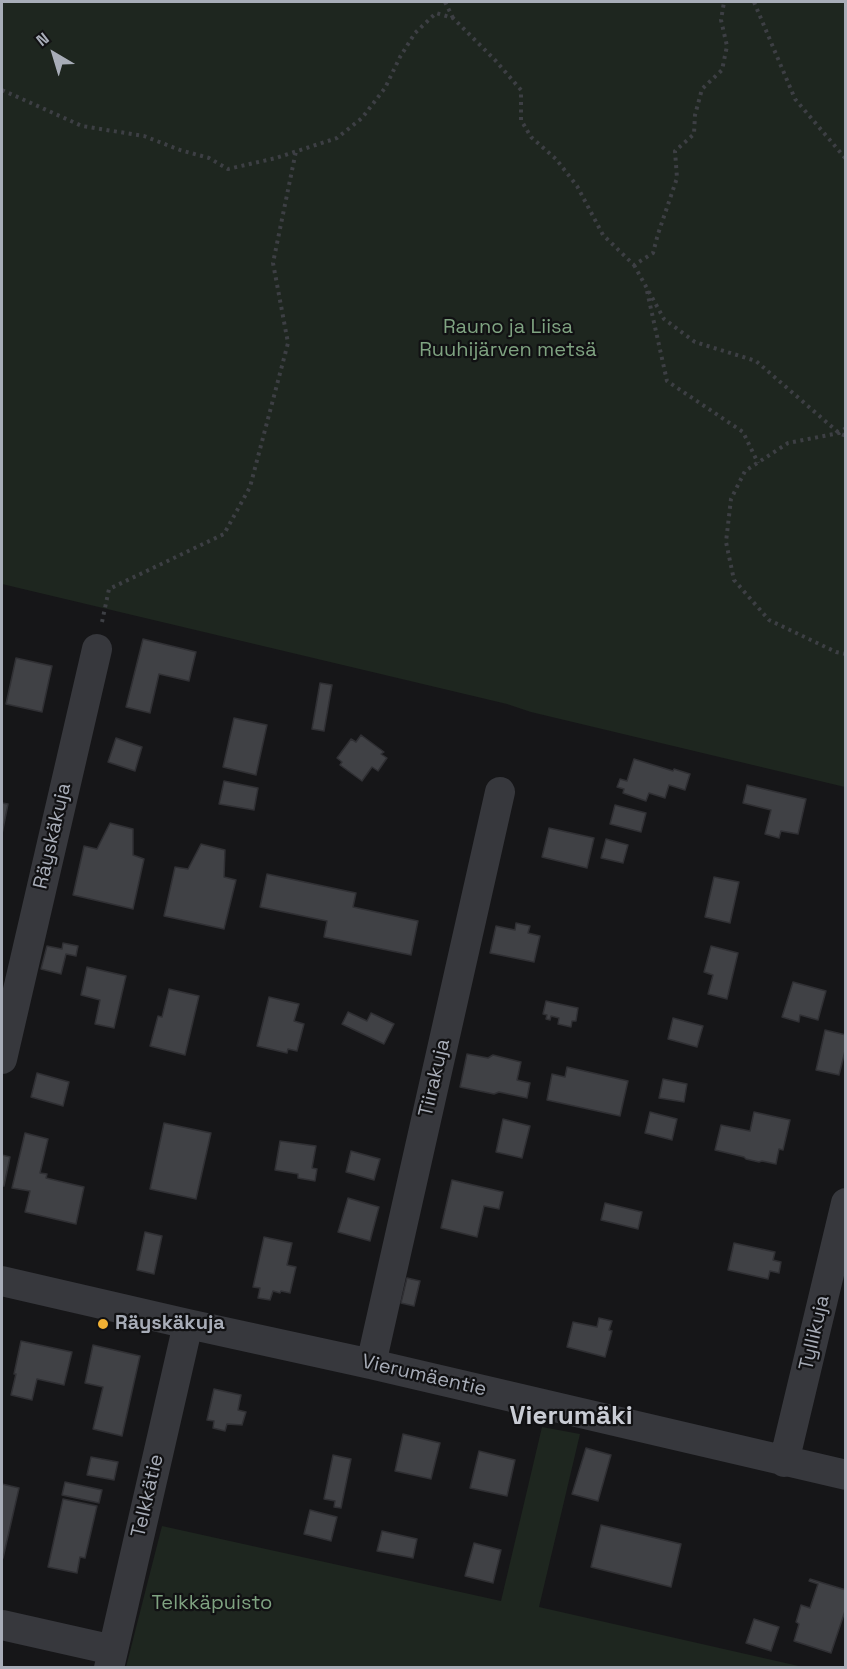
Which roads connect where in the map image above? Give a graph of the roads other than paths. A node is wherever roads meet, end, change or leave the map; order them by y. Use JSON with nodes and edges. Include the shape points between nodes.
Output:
{"nodes":[{"id":1,"x":97,"y":649,"type":"road end"},
{"id":2,"x":500,"y":792,"type":"dead end"},
{"id":3,"x":2,"y":1059,"type":"edge"},
{"id":4,"x":846,"y":1203,"type":"edge"},
{"id":5,"x":2,"y":1281,"type":"edge"},
{"id":6,"x":188,"y":1324,"type":"junction"},
{"id":7,"x":371,"y":1364,"type":"junction"},
{"id":8,"x":784,"y":1462,"type":"junction"},
{"id":9,"x":846,"y":1475,"type":"edge"},
{"id":10,"x":2,"y":1625,"type":"edge"},
{"id":11,"x":111,"y":1659,"type":"edge"}],
"edges":[{"from":1,"to":3,"type":"street","name":"Räyskäkuja"},
{"from":2,"to":7,"type":"street","name":"Tiirakuja"},
{"from":4,"to":8,"type":"street","name":"Tyllikuja"},
{"from":5,"to":6,"type":"street","name":"Vierumäentie"},
{"from":6,"to":7,"type":"street","name":"Vierumäentie"},
{"from":6,"to":11,"type":"street","name":"Telkkätie"},
{"from":7,"to":8,"type":"street","name":"Vierumäentie"},
{"from":8,"to":9,"type":"street","name":"Vierumäentie"},
{"from":10,"to":11,"type":"street"}]}
